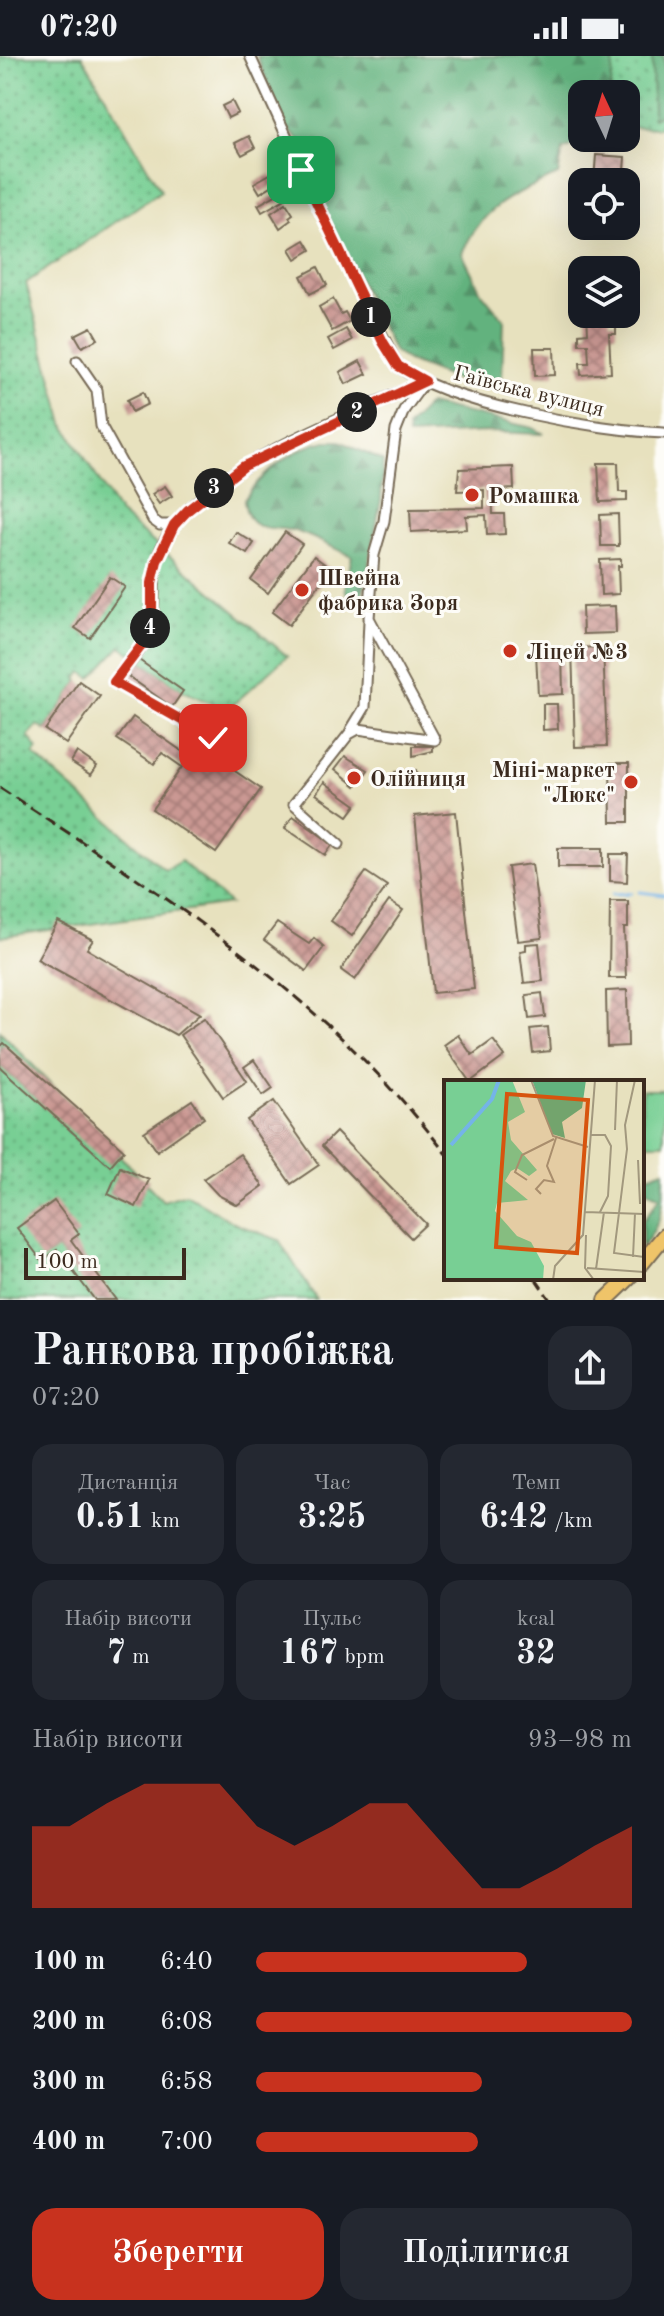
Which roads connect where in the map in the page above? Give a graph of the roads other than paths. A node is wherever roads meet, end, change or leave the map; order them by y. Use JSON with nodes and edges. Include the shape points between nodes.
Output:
{"nodes":[{"id":1,"x":250,"y":56,"type":"edge"},
{"id":2,"x":77,"y":361,"type":"dead end"},
{"id":3,"x":425,"y":381,"type":"junction"},
{"id":4,"x":664,"y":433,"type":"edge"},
{"id":5,"x":174,"y":525,"type":"junction"},
{"id":6,"x":369,"y":618,"type":"junction"},
{"id":7,"x":349,"y":734,"type":"junction"},
{"id":8,"x":213,"y":738,"type":"dead end"},
{"id":9,"x":339,"y":844,"type":"dead end"},
{"id":10,"x":664,"y":1236,"type":"edge"},
{"id":11,"x":644,"y":1261,"type":"edge"},
{"id":12,"x":627,"y":1280,"type":"edge"},
{"id":13,"x":606,"y":1300,"type":"edge"}],
"edges":[{"from":1,"to":3,"type":"street","name":"Гаївська вулиця","via":[[383,342],[398,366]]},
{"from":2,"to":5,"type":"street","via":[[97,390],[101,426],[153,520]]},
{"from":3,"to":4,"type":"street","name":"Гаївська вулиця","via":[[558,420]]},
{"from":3,"to":5,"type":"street","via":[[244,466]]},
{"from":3,"to":6,"type":"street","via":[[396,430],[374,555]]},
{"from":5,"to":8,"type":"street","via":[[152,583],[152,624],[114,682]]},
{"from":6,"to":7,"type":"street","via":[[365,707]]},
{"from":6,"to":7,"type":"street","via":[[435,740],[358,729]]},
{"from":7,"to":9,"type":"street","via":[[294,804]]},
{"from":10,"to":11,"type":"main road"},
{"from":12,"to":13,"type":"main road"}]}
